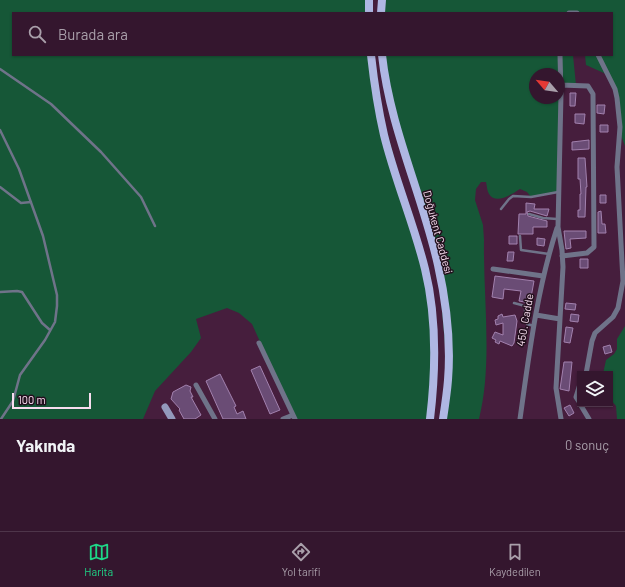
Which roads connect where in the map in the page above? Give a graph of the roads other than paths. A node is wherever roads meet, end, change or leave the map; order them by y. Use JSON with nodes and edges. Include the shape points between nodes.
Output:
{"nodes":[{"id":1,"x":370,"y":0,"type":"edge"},
{"id":2,"x":382,"y":0,"type":"edge"},
{"id":3,"x":369,"y":12,"type":"edge"},
{"id":4,"x":381,"y":12,"type":"edge"},
{"id":5,"x":371,"y":56,"type":"edge"},
{"id":6,"x":382,"y":56,"type":"edge"},
{"id":7,"x":560,"y":56,"type":"edge"},
{"id":8,"x":598,"y":56,"type":"edge"},
{"id":9,"x":560,"y":68,"type":"edge"},
{"id":10,"x":0,"y":69,"type":"edge"},
{"id":11,"x":565,"y":86,"type":"edge"},
{"id":12,"x":560,"y":104,"type":"edge"},
{"id":13,"x":0,"y":130,"type":"edge"},
{"id":14,"x":0,"y":187,"type":"edge"},
{"id":15,"x":558,"y":192,"type":"junction"},
{"id":16,"x":31,"y":202,"type":"junction"},
{"id":17,"x":501,"y":209,"type":"dead end"},
{"id":18,"x":529,"y":214,"type":"dead end"},
{"id":19,"x":558,"y":219,"type":"junction"},
{"id":20,"x":155,"y":226,"type":"dead end"},
{"id":21,"x":558,"y":227,"type":"junction"},
{"id":22,"x":520,"y":236,"type":"dead end"},
{"id":23,"x":548,"y":254,"type":"junction"},
{"id":24,"x":562,"y":256,"type":"junction"},
{"id":25,"x":493,"y":269,"type":"dead end"},
{"id":26,"x":543,"y":276,"type":"junction"},
{"id":27,"x":0,"y":292,"type":"edge"},
{"id":28,"x":514,"y":303,"type":"dead end"},
{"id":29,"x":525,"y":310,"type":"dead end"},
{"id":30,"x":536,"y":315,"type":"junction"},
{"id":31,"x":560,"y":319,"type":"junction"},
{"id":32,"x":528,"y":325,"type":"junction"},
{"id":33,"x":534,"y":326,"type":"junction"},
{"id":34,"x":50,"y":330,"type":"junction"},
{"id":35,"x":259,"y":342,"type":"dead end"},
{"id":36,"x":587,"y":371,"type":"edge"},
{"id":37,"x":196,"y":385,"type":"dead end"},
{"id":38,"x":165,"y":407,"type":"dead end"},
{"id":39,"x":582,"y":407,"type":"edge"},
{"id":40,"x":294,"y":417,"type":"edge"},
{"id":41,"x":2,"y":419,"type":"edge"},
{"id":42,"x":172,"y":419,"type":"edge"},
{"id":43,"x":214,"y":419,"type":"edge"},
{"id":44,"x":283,"y":419,"type":"edge"},
{"id":45,"x":430,"y":419,"type":"edge"},
{"id":46,"x":443,"y":419,"type":"edge"},
{"id":47,"x":520,"y":419,"type":"edge"},
{"id":48,"x":561,"y":419,"type":"edge"},
{"id":49,"x":589,"y":419,"type":"edge"}],
"edges":[{"from":1,"to":3,"type":"main road"},
{"from":2,"to":4,"type":"main road"},
{"from":5,"to":45,"type":"main road","name":"Doğukent Caddesi","via":[[374,85],[385,136],[425,269],[430,297],[435,378]]},
{"from":6,"to":46,"type":"main road","name":"Doğukent Caddesi","via":[[385,81],[397,131],[438,266],[447,334],[448,379]]},
{"from":7,"to":9,"type":"street"},
{"from":8,"to":36,"type":"street","via":[[617,98],[620,127],[617,175],[623,281],[618,308],[592,341]]},
{"from":10,"to":20,"type":"lane","via":[[51,104],[101,152],[141,197]]},
{"from":11,"to":24,"type":"street","via":[[588,86],[591,89],[594,247],[587,253]]},
{"from":12,"to":15,"type":"street"},
{"from":13,"to":16,"type":"lane","via":[[19,169]]},
{"from":14,"to":16,"type":"lane","via":[[21,203]]},
{"from":15,"to":17,"type":"lane","via":[[531,197],[513,196]]},
{"from":15,"to":19,"type":"street"},
{"from":16,"to":34,"type":"lane","via":[[43,236],[57,295],[56,317]]},
{"from":18,"to":19,"type":"lane"},
{"from":19,"to":21,"type":"street"},
{"from":21,"to":23,"type":"street","name":"450. Cadde"},
{"from":21,"to":24,"type":"street"},
{"from":22,"to":23,"type":"lane","via":[[521,250]]},
{"from":23,"to":26,"type":"street","name":"450. Cadde"},
{"from":24,"to":31,"type":"street"},
{"from":25,"to":26,"type":"street"},
{"from":26,"to":30,"type":"street","name":"450. Cadde"},
{"from":27,"to":34,"type":"lane","via":[[22,292],[42,323]]},
{"from":28,"to":32,"type":"lane","via":[[530,307]]},
{"from":29,"to":32,"type":"lane"},
{"from":30,"to":31,"type":"street"},
{"from":30,"to":33,"type":"street","name":"450. Cadde"},
{"from":31,"to":48,"type":"street","via":[[556,388]]},
{"from":32,"to":33,"type":"lane"},
{"from":33,"to":47,"type":"street","name":"450. Cadde"},
{"from":34,"to":41,"type":"lane","via":[[20,375],[12,401]]},
{"from":35,"to":40,"type":"street"},
{"from":37,"to":43,"type":"street"},
{"from":38,"to":42,"type":"street"},
{"from":39,"to":49,"type":"street"},
{"from":40,"to":44,"type":"street"}]}
